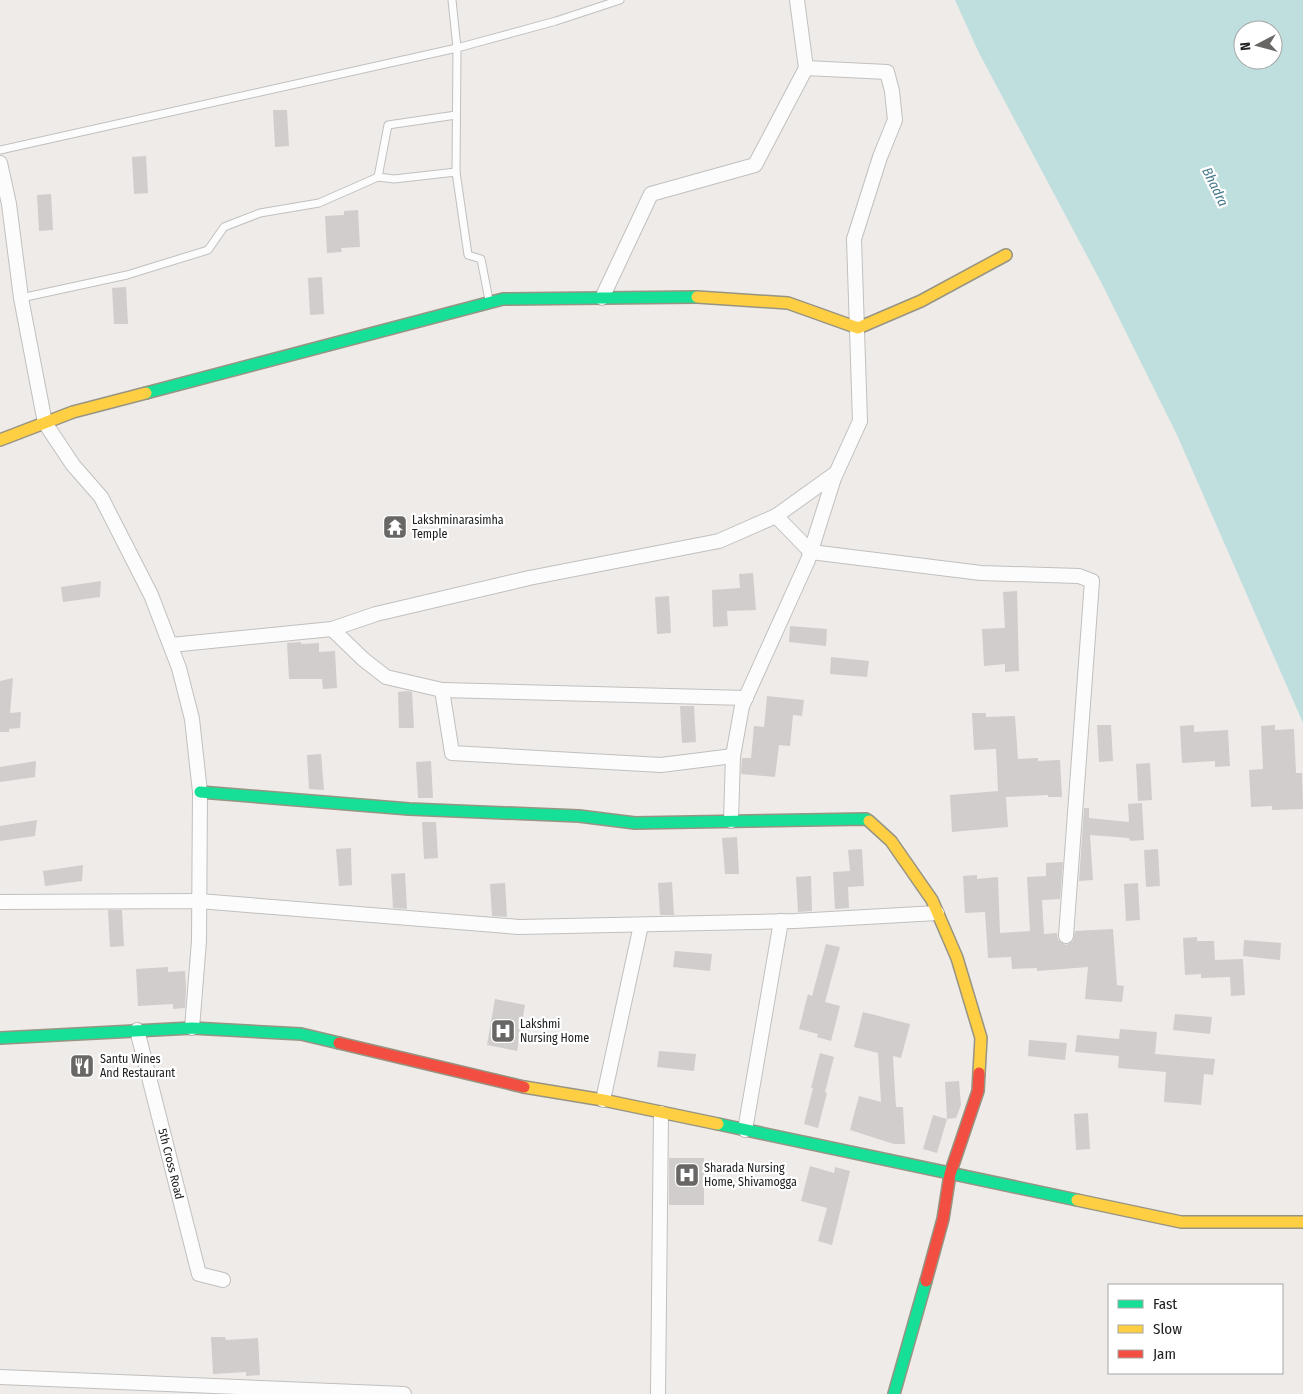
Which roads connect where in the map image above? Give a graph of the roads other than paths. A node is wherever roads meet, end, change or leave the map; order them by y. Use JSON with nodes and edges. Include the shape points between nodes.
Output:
{"nodes":[{"id":1,"x":452,"y":0,"type":"edge"},
{"id":2,"x":620,"y":0,"type":"edge"},
{"id":3,"x":797,"y":0,"type":"edge"},
{"id":4,"x":457,"y":48,"type":"junction"},
{"id":5,"x":806,"y":68,"type":"junction"},
{"id":6,"x":456,"y":115,"type":"junction"},
{"id":7,"x":0,"y":150,"type":"edge"},
{"id":8,"x":0,"y":163,"type":"edge"},
{"id":9,"x":456,"y":172,"type":"junction"},
{"id":10,"x":378,"y":177,"type":"junction"},
{"id":11,"x":1006,"y":255,"type":"dead end"},
{"id":12,"x":21,"y":298,"type":"junction"},
{"id":13,"x":602,"y":298,"type":"junction"},
{"id":14,"x":490,"y":303,"type":"junction"},
{"id":15,"x":858,"y":328,"type":"junction"},
{"id":16,"x":45,"y":423,"type":"junction"},
{"id":17,"x":0,"y":440,"type":"edge"},
{"id":18,"x":836,"y":473,"type":"junction"},
{"id":19,"x":776,"y":516,"type":"junction"},
{"id":20,"x":811,"y":552,"type":"junction"},
{"id":21,"x":332,"y":629,"type":"junction"},
{"id":22,"x":170,"y":645,"type":"junction"},
{"id":23,"x":442,"y":690,"type":"junction"},
{"id":24,"x":746,"y":698,"type":"junction"},
{"id":25,"x":733,"y":756,"type":"junction"},
{"id":26,"x":200,"y":792,"type":"junction"},
{"id":27,"x":731,"y":821,"type":"junction"},
{"id":28,"x":199,"y":901,"type":"junction"},
{"id":29,"x":0,"y":902,"type":"edge"},
{"id":30,"x":937,"y":913,"type":"junction"},
{"id":31,"x":781,"y":921,"type":"junction"},
{"id":32,"x":642,"y":925,"type":"junction"},
{"id":33,"x":1066,"y":936,"type":"dead end"},
{"id":34,"x":192,"y":1028,"type":"junction"},
{"id":35,"x":137,"y":1030,"type":"junction"},
{"id":36,"x":0,"y":1038,"type":"edge"},
{"id":37,"x":603,"y":1100,"type":"junction"},
{"id":38,"x":661,"y":1113,"type":"junction"},
{"id":39,"x":745,"y":1130,"type":"junction"},
{"id":40,"x":950,"y":1174,"type":"junction"},
{"id":41,"x":1303,"y":1222,"type":"edge"},
{"id":42,"x":224,"y":1280,"type":"dead end"},
{"id":43,"x":0,"y":1377,"type":"edge"},
{"id":44,"x":208,"y":1390,"type":"edge"},
{"id":45,"x":404,"y":1394,"type":"edge"},
{"id":46,"x":658,"y":1394,"type":"edge"},
{"id":47,"x":894,"y":1394,"type":"edge"}],
"edges":[{"from":1,"to":4,"type":"lane"},
{"from":2,"to":4,"type":"lane"},
{"from":3,"to":5,"type":"street"},
{"from":4,"to":6,"type":"lane"},
{"from":4,"to":7,"type":"lane"},
{"from":5,"to":13,"type":"street","via":[[755,165],[652,194]]},
{"from":5,"to":15,"type":"street","via":[[887,72],[892,92],[895,120],[854,239]]},
{"from":6,"to":9,"type":"lane"},
{"from":6,"to":10,"type":"lane","via":[[388,125]]},
{"from":8,"to":12,"type":"street","via":[[9,204]]},
{"from":9,"to":10,"type":"lane","via":[[394,179]]},
{"from":9,"to":14,"type":"lane","via":[[468,255],[481,259]]},
{"from":10,"to":12,"type":"lane","via":[[319,203],[260,213],[224,227],[208,250],[126,275]]},
{"from":11,"to":15,"type":"street","via":[[921,301]]},
{"from":12,"to":16,"type":"street"},
{"from":13,"to":14,"type":"street","via":[[503,299]]},
{"from":13,"to":15,"type":"street","via":[[692,297],[788,303]]},
{"from":14,"to":16,"type":"street","via":[[73,412]]},
{"from":15,"to":18,"type":"street","via":[[860,421]]},
{"from":16,"to":17,"type":"street"},
{"from":16,"to":22,"type":"street","via":[[73,465],[102,496],[151,595]]},
{"from":18,"to":19,"type":"street"},
{"from":18,"to":20,"type":"street"},
{"from":19,"to":20,"type":"street"},
{"from":19,"to":21,"type":"street","via":[[719,541],[529,578],[376,614]]},
{"from":20,"to":24,"type":"street"},
{"from":20,"to":33,"type":"street","via":[[981,573],[1078,576],[1092,581]]},
{"from":21,"to":22,"type":"street"},
{"from":21,"to":23,"type":"street","via":[[386,677]]},
{"from":22,"to":26,"type":"street","via":[[192,719]]},
{"from":23,"to":24,"type":"street"},
{"from":23,"to":25,"type":"street","via":[[452,753],[661,765]]},
{"from":24,"to":25,"type":"street"},
{"from":25,"to":27,"type":"street"},
{"from":26,"to":27,"type":"street","via":[[409,809],[579,816],[635,823]]},
{"from":26,"to":28,"type":"street"},
{"from":27,"to":30,"type":"street","via":[[866,818],[892,841],[932,900]]},
{"from":28,"to":29,"type":"street"},
{"from":28,"to":32,"type":"street","via":[[519,928]]},
{"from":28,"to":34,"type":"street"},
{"from":30,"to":31,"type":"street"},
{"from":30,"to":40,"type":"street","via":[[957,958],[980,1038],[978,1091]]},
{"from":31,"to":32,"type":"street"},
{"from":31,"to":39,"type":"street"},
{"from":32,"to":37,"type":"street"},
{"from":34,"to":35,"type":"street"},
{"from":34,"to":37,"type":"street","via":[[302,1034],[512,1085]]},
{"from":35,"to":36,"type":"street"},
{"from":35,"to":42,"type":"street","name":"5th Cross Road","via":[[199,1274]]},
{"from":37,"to":38,"type":"street"},
{"from":38,"to":39,"type":"street"},
{"from":38,"to":46,"type":"street"},
{"from":39,"to":40,"type":"street"},
{"from":40,"to":41,"type":"street","via":[[1181,1222]]},
{"from":40,"to":47,"type":"street","via":[[944,1219]]},
{"from":43,"to":44,"type":"street"},
{"from":44,"to":45,"type":"street"}]}
